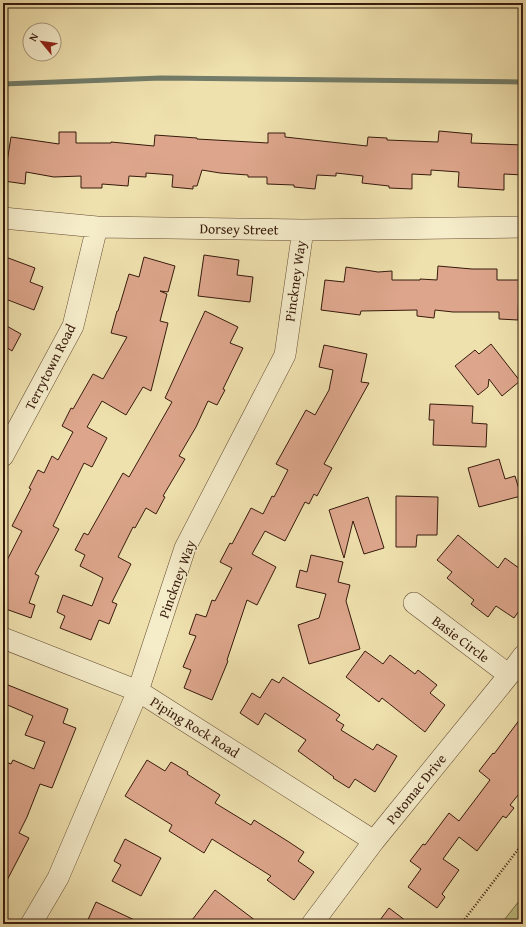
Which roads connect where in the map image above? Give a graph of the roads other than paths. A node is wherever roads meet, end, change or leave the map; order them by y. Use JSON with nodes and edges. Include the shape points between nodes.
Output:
{"nodes":[{"id":1,"x":3,"y":218,"type":"edge"},
{"id":2,"x":97,"y":227,"type":"junction"},
{"id":3,"x":523,"y":227,"type":"edge"},
{"id":4,"x":303,"y":230,"type":"junction"},
{"id":5,"x":3,"y":456,"type":"edge"},
{"id":6,"x":414,"y":603,"type":"dead end"},
{"id":7,"x":3,"y":638,"type":"edge"},
{"id":8,"x":523,"y":656,"type":"edge"},
{"id":9,"x":509,"y":675,"type":"junction"},
{"id":10,"x":138,"y":691,"type":"junction"},
{"id":11,"x":374,"y":841,"type":"junction"},
{"id":12,"x":32,"y":924,"type":"edge"},
{"id":13,"x":312,"y":924,"type":"edge"}],
"edges":[{"from":1,"to":2,"type":"street","name":"Dorsey Street"},
{"from":2,"to":4,"type":"street","name":"Dorsey Street"},
{"from":2,"to":5,"type":"street","name":"Terrytown Road","via":[[73,326]]},
{"from":3,"to":4,"type":"street","name":"Dorsey Street"},
{"from":4,"to":10,"type":"street","name":"Pinckney Way","via":[[285,355],[185,548]]},
{"from":6,"to":9,"type":"street","name":"Basie Circle"},
{"from":7,"to":10,"type":"street","name":"Piping Rock Road"},
{"from":8,"to":9,"type":"street","name":"Potomac Drive"},
{"from":9,"to":11,"type":"street","name":"Potomac Drive"},
{"from":10,"to":11,"type":"street","name":"Piping Rock Road"},
{"from":10,"to":12,"type":"street","name":"Pinckney Way","via":[[58,878]]},
{"from":11,"to":13,"type":"street","name":"Potomac Drive"}]}
